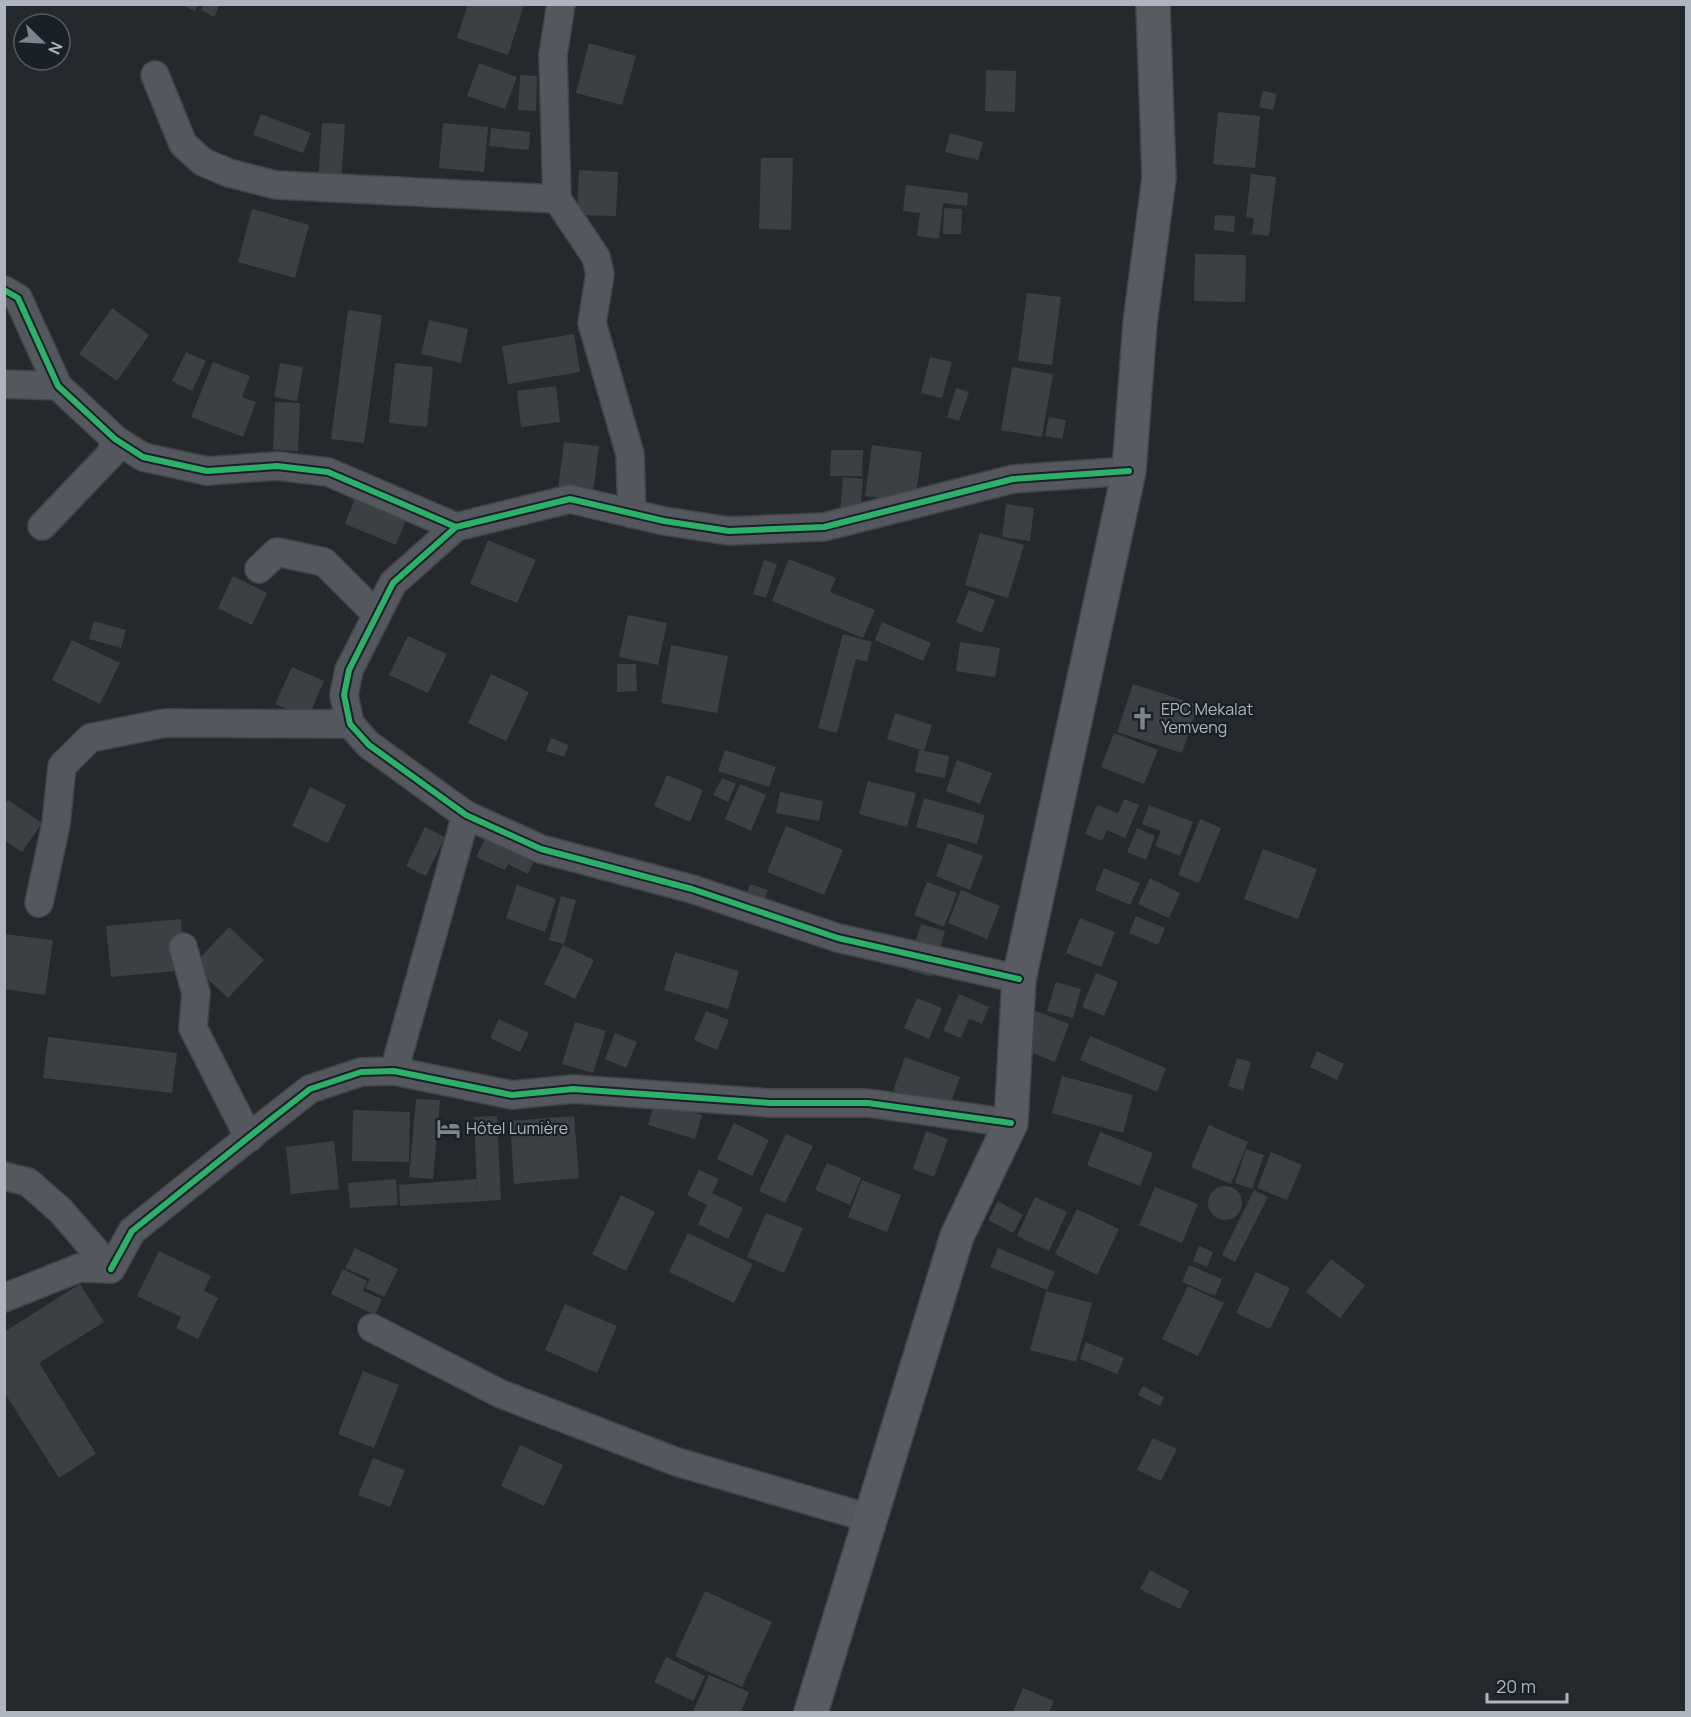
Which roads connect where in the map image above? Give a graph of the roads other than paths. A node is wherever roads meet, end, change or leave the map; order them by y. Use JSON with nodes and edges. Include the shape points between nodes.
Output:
{"nodes":[{"id":1,"x":561,"y":4,"type":"edge"},
{"id":2,"x":1153,"y":4,"type":"edge"},
{"id":3,"x":155,"y":75,"type":"dead end"},
{"id":4,"x":557,"y":199,"type":"junction"},
{"id":5,"x":4,"y":290,"type":"edge"},
{"id":6,"x":4,"y":384,"type":"edge"},
{"id":7,"x":58,"y":386,"type":"junction"},
{"id":8,"x":115,"y":440,"type":"junction"},
{"id":9,"x":1129,"y":471,"type":"junction"},
{"id":10,"x":632,"y":513,"type":"junction"},
{"id":11,"x":42,"y":526,"type":"dead end"},
{"id":12,"x":456,"y":527,"type":"junction"},
{"id":13,"x":259,"y":569,"type":"dead end"},
{"id":14,"x":378,"y":615,"type":"junction"},
{"id":15,"x":350,"y":724,"type":"junction"},
{"id":16,"x":466,"y":815,"type":"junction"},
{"id":17,"x":39,"y":903,"type":"dead end"},
{"id":18,"x":183,"y":947,"type":"dead end"},
{"id":19,"x":1018,"y":979,"type":"junction"},
{"id":20,"x":394,"y":1071,"type":"junction"},
{"id":21,"x":1011,"y":1123,"type":"junction"},
{"id":22,"x":249,"y":1138,"type":"junction"},
{"id":23,"x":4,"y":1176,"type":"edge"},
{"id":24,"x":111,"y":1269,"type":"junction"},
{"id":25,"x":4,"y":1298,"type":"edge"},
{"id":26,"x":372,"y":1328,"type":"dead end"},
{"id":27,"x":872,"y":1519,"type":"junction"},
{"id":28,"x":811,"y":1713,"type":"edge"}],
"edges":[{"from":1,"to":4,"type":"street","via":[[553,56]]},
{"from":2,"to":9,"type":"main road","via":[[1159,178],[1140,323]]},
{"from":3,"to":4,"type":"street","via":[[183,144],[203,162],[229,174],[276,185]]},
{"from":4,"to":10,"type":"street","via":[[596,257],[600,274],[592,323],[630,454]]},
{"from":5,"to":7,"type":"street","via":[[18,298]]},
{"from":6,"to":7,"type":"street"},
{"from":7,"to":8,"type":"street"},
{"from":8,"to":11,"type":"street","via":[[111,454]]},
{"from":8,"to":12,"type":"street","via":[[143,457],[207,471],[277,466],[328,472]]},
{"from":9,"to":10,"type":"street","via":[[1013,479],[824,527],[729,531]]},
{"from":9,"to":19,"type":"main road"},
{"from":10,"to":12,"type":"street","via":[[570,499]]},
{"from":12,"to":14,"type":"street","via":[[393,583]]},
{"from":13,"to":14,"type":"street","via":[[277,552],[324,562]]},
{"from":14,"to":15,"type":"street","via":[[349,670],[344,695]]},
{"from":15,"to":16,"type":"street","via":[[369,745]]},
{"from":15,"to":17,"type":"street","via":[[165,723],[90,738],[62,766],[56,824]]},
{"from":16,"to":19,"type":"street","via":[[541,849],[692,889],[838,938]]},
{"from":16,"to":20,"type":"street"},
{"from":18,"to":22,"type":"street","via":[[196,993],[193,1028]]},
{"from":19,"to":21,"type":"main road"},
{"from":20,"to":21,"type":"street","via":[[512,1095],[573,1089],[770,1103],[868,1103]]},
{"from":20,"to":22,"type":"street","via":[[361,1072],[310,1089]]},
{"from":21,"to":27,"type":"main road","via":[[957,1236]]},
{"from":22,"to":24,"type":"street","via":[[132,1231]]},
{"from":23,"to":24,"type":"street","via":[[28,1182],[61,1211]]},
{"from":24,"to":25,"type":"street","via":[[80,1268]]},
{"from":26,"to":27,"type":"street","via":[[501,1394],[666,1458]]},
{"from":27,"to":28,"type":"main road"}]}
